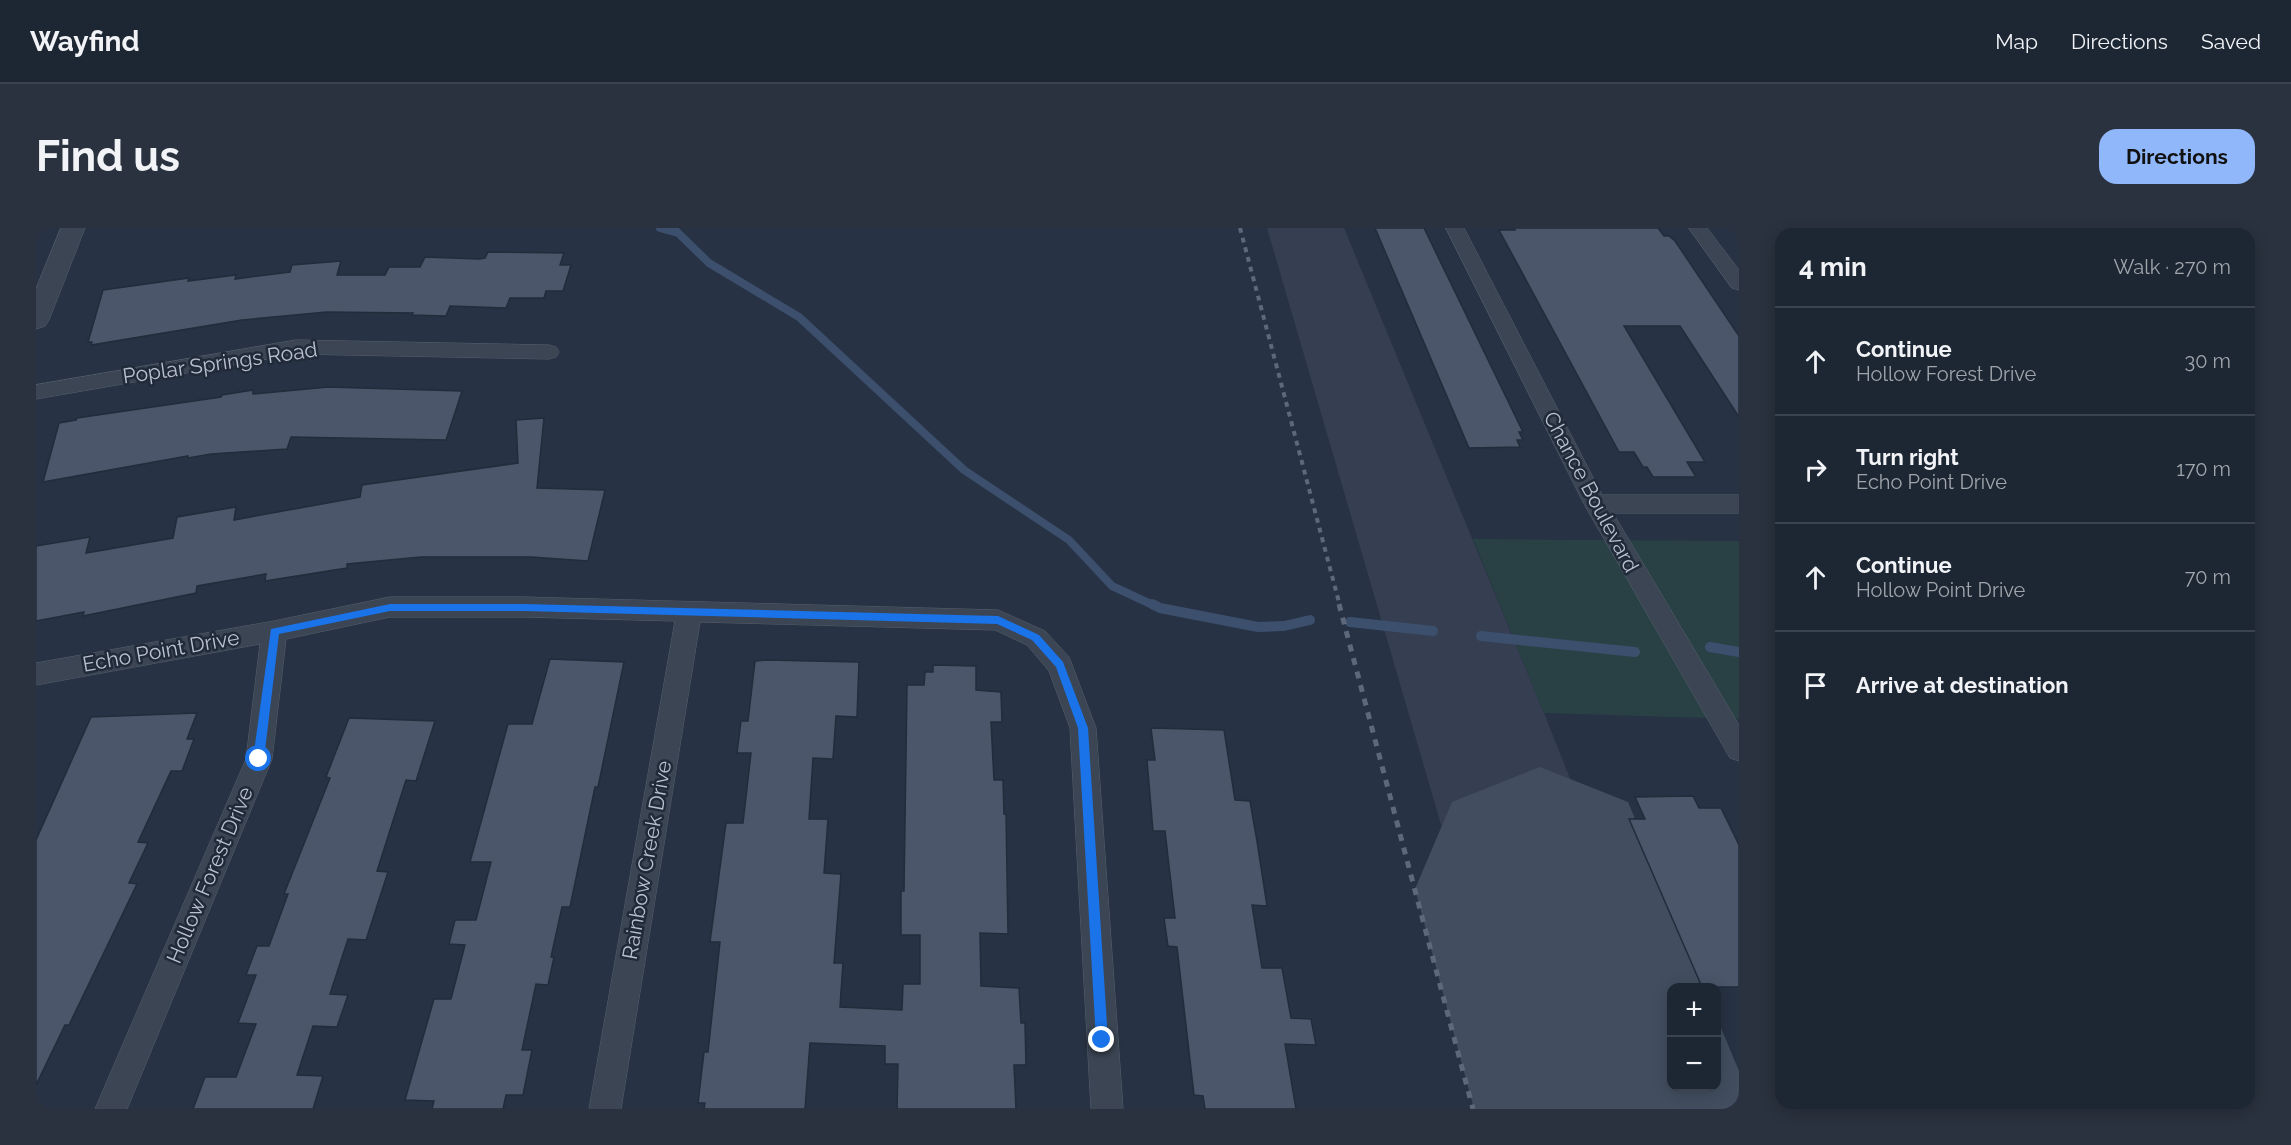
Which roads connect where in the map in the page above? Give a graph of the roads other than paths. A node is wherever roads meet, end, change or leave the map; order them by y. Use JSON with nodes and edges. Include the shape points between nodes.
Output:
{"nodes":[{"id":1,"x":73,"y":228,"type":"edge"},
{"id":2,"x":1455,"y":228,"type":"edge"},
{"id":3,"x":1698,"y":228,"type":"edge"},
{"id":4,"x":1739,"y":284,"type":"edge"},
{"id":5,"x":36,"y":320,"type":"edge"},
{"id":6,"x":549,"y":352,"type":"dead end"},
{"id":7,"x":36,"y":392,"type":"edge"},
{"id":8,"x":1595,"y":504,"type":"junction"},
{"id":9,"x":1739,"y":504,"type":"edge"},
{"id":10,"x":689,"y":612,"type":"junction"},
{"id":11,"x":274,"y":631,"type":"junction"},
{"id":12,"x":36,"y":674,"type":"edge"},
{"id":13,"x":1739,"y":749,"type":"edge"},
{"id":14,"x":111,"y":1109,"type":"edge"},
{"id":15,"x":605,"y":1109,"type":"edge"},
{"id":16,"x":1107,"y":1109,"type":"edge"}],
"edges":[{"from":1,"to":5,"type":"street"},
{"from":2,"to":8,"type":"street","name":"Chance Boulevard"},
{"from":3,"to":4,"type":"street"},
{"from":6,"to":7,"type":"street","name":"Poplar Springs Road","via":[[296,346]]},
{"from":8,"to":9,"type":"street"},
{"from":8,"to":13,"type":"street","name":"Chance Boulevard"},
{"from":10,"to":11,"type":"street","name":"Echo Point Drive","via":[[390,608]]},
{"from":10,"to":15,"type":"street","name":"Rainbow Creek Drive"},
{"from":10,"to":16,"type":"street","name":"Echo Point Drive","via":[[998,620],[1036,638],[1060,665],[1083,728]]},
{"from":11,"to":12,"type":"street","name":"Echo Point Drive"},
{"from":11,"to":14,"type":"street","name":"Hollow Forest Drive","via":[[259,759]]}]}
